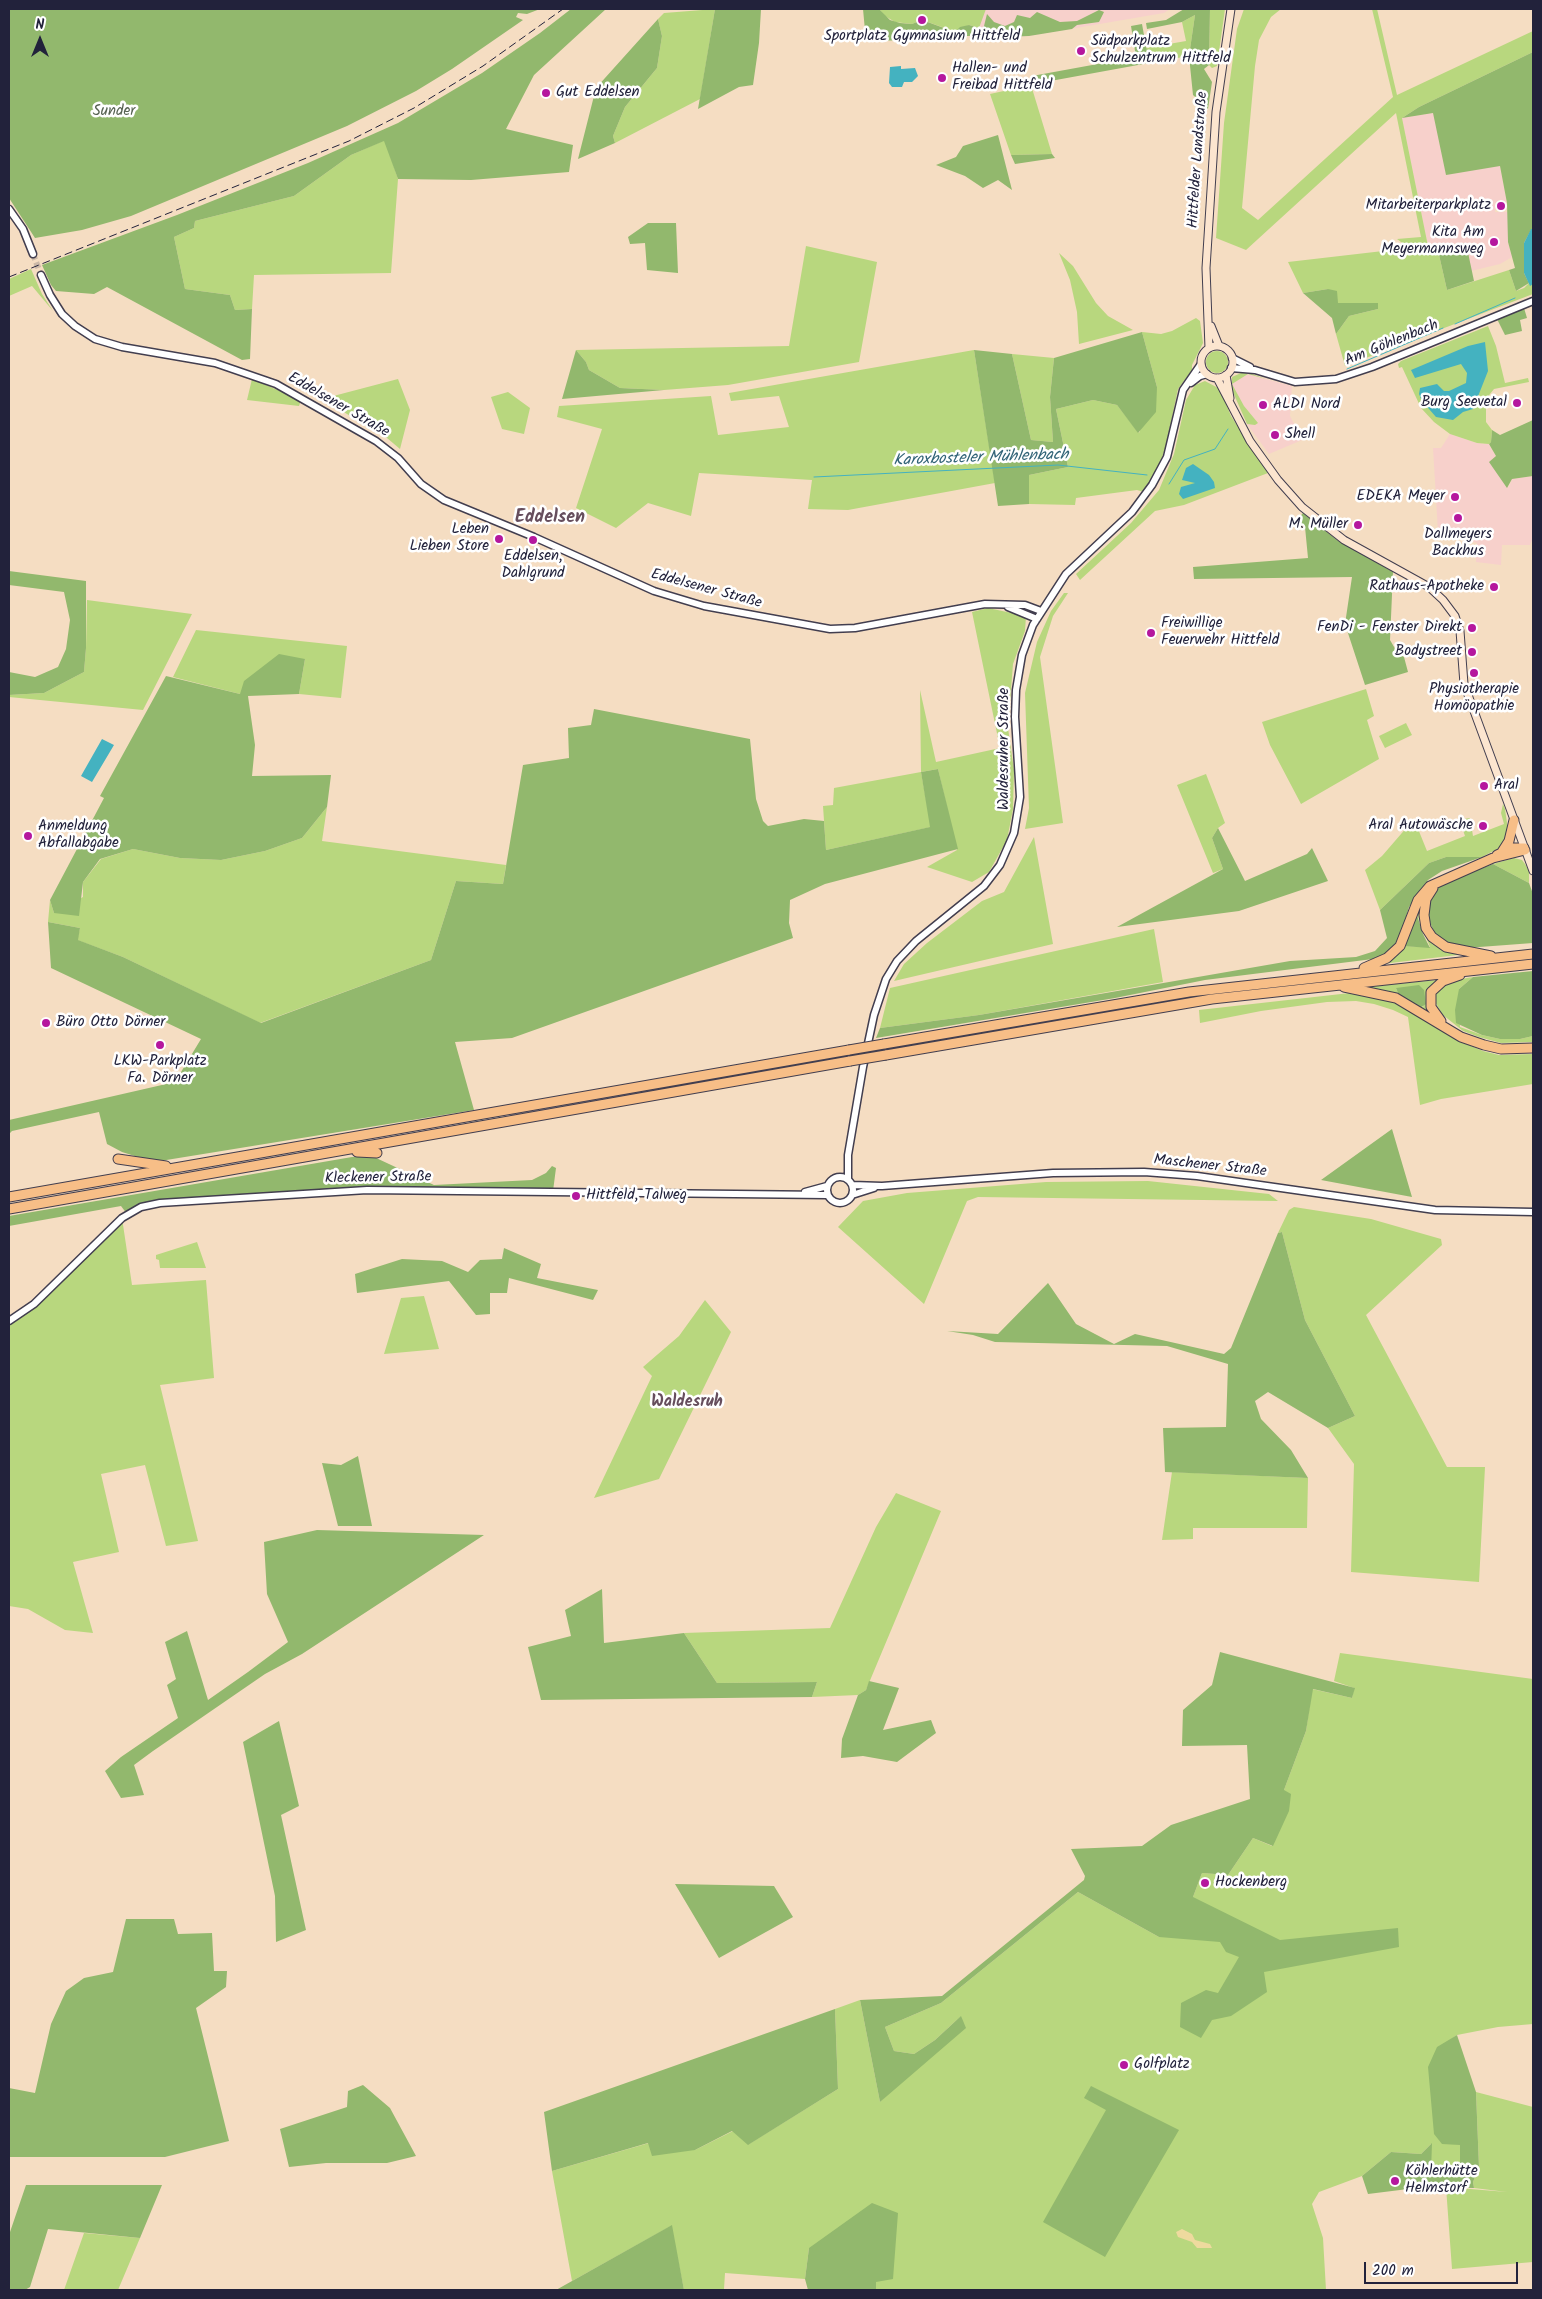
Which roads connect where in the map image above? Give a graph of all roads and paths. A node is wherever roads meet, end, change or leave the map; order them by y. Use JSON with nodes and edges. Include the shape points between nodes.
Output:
{"nodes":[{"id":1,"x":1232,"y":9,"type":"edge"},
{"id":2,"x":9,"y":209,"type":"edge"},
{"id":3,"x":33,"y":254,"type":"tunnel mouth"},
{"id":4,"x":41,"y":275,"type":"tunnel mouth"},
{"id":5,"x":1533,"y":301,"type":"edge"},
{"id":6,"x":1208,"y":314,"type":"junction"},
{"id":7,"x":1219,"y":346,"type":"junction"},
{"id":8,"x":1209,"y":348,"type":"junction"},
{"id":9,"x":1232,"y":358,"type":"junction"},
{"id":10,"x":1201,"y":364,"type":"junction"},
{"id":11,"x":1231,"y":368,"type":"junction"},
{"id":12,"x":1255,"y":370,"type":"junction"},
{"id":13,"x":1207,"y":374,"type":"junction"},
{"id":14,"x":1226,"y":375,"type":"junction"},
{"id":15,"x":1217,"y":378,"type":"junction"},
{"id":16,"x":1180,"y":398,"type":"junction"},
{"id":17,"x":1233,"y":410,"type":"junction"},
{"id":18,"x":1005,"y":605,"type":"junction"},
{"id":19,"x":1041,"y":611,"type":"junction"},
{"id":20,"x":1036,"y":619,"type":"junction"},
{"id":21,"x":1514,"y":820,"type":"junction"},
{"id":22,"x":1525,"y":849,"type":"junction"},
{"id":23,"x":1502,"y":852,"type":"junction"},
{"id":24,"x":1493,"y":858,"type":"junction"},
{"id":25,"x":1533,"y":871,"type":"edge"},
{"id":26,"x":1442,"y":879,"type":"junction"},
{"id":27,"x":1533,"y":954,"type":"edge"},
{"id":28,"x":1498,"y":957,"type":"junction"},
{"id":29,"x":1533,"y":964,"type":"edge"},
{"id":30,"x":1479,"y":969,"type":"junction"},
{"id":31,"x":1350,"y":973,"type":"junction"},
{"id":32,"x":1329,"y":985,"type":"junction"},
{"id":33,"x":1444,"y":1026,"type":"junction"},
{"id":34,"x":1533,"y":1048,"type":"edge"},
{"id":35,"x":597,"y":1106,"type":"junction"},
{"id":36,"x":571,"y":1118,"type":"dead end"},
{"id":37,"x":342,"y":1151,"type":"junction"},
{"id":38,"x":377,"y":1153,"type":"dead end"},
{"id":39,"x":848,"y":1155,"type":"junction"},
{"id":40,"x":118,"y":1159,"type":"dead end"},
{"id":41,"x":186,"y":1166,"type":"junction"},
{"id":42,"x":838,"y":1176,"type":"junction"},
{"id":43,"x":848,"y":1179,"type":"junction"},
{"id":44,"x":852,"y":1185,"type":"junction"},
{"id":45,"x":826,"y":1186,"type":"junction"},
{"id":46,"x":882,"y":1186,"type":"junction"},
{"id":47,"x":792,"y":1195,"type":"junction"},
{"id":48,"x":827,"y":1195,"type":"junction"},
{"id":49,"x":852,"y":1196,"type":"junction"},
{"id":50,"x":9,"y":1197,"type":"edge"},
{"id":51,"x":9,"y":1209,"type":"edge"},
{"id":52,"x":1533,"y":1212,"type":"edge"},
{"id":53,"x":9,"y":1321,"type":"edge"}],
"edges":[{"from":1,"to":6,"type":"main road","name":"Hittfelder Landstraße","via":[[1216,112],[1206,268]]},
{"from":2,"to":3,"type":"street"},
{"from":4,"to":18,"type":"street","name":"Eddelsener Straße","via":[[62,314],[95,339],[122,347],[214,363],[276,384],[376,441],[398,458],[421,484],[444,500],[534,536],[654,591],[749,615],[842,629],[968,606]]},
{"from":5,"to":12,"type":"street","name":"Am Göhlenbach","via":[[1336,379],[1295,382]]},
{"from":6,"to":7,"type":"main road","name":"Hittfelder Landstraße"},
{"from":6,"to":8,"type":"main road","name":"Hittfelder Landstraße"},
{"from":7,"to":8,"type":"main road"},
{"from":7,"to":9,"type":"main road"},
{"from":8,"to":10,"type":"main road","via":[[1202,355]]},
{"from":9,"to":11,"type":"main road"},
{"from":9,"to":12,"type":"street","name":"Am Göhlenbach"},
{"from":10,"to":13,"type":"main road"},
{"from":10,"to":16,"type":"street","name":"Waldesruher Straße","via":[[1186,383]]},
{"from":11,"to":12,"type":"street","name":"Am Göhlenbach"},
{"from":11,"to":14,"type":"main road"},
{"from":13,"to":15,"type":"main road"},
{"from":13,"to":16,"type":"street","name":"Waldesruher Straße","via":[[1195,378]]},
{"from":14,"to":15,"type":"main road"},
{"from":14,"to":17,"type":"main road"},
{"from":15,"to":17,"type":"main road"},
{"from":16,"to":19,"type":"street","name":"Waldesruher Straße","via":[[1167,457],[1152,486],[1132,512],[1066,574]]},
{"from":17,"to":21,"type":"main road","via":[[1286,490],[1313,517],[1355,547],[1429,588],[1455,616],[1460,631],[1464,684]]},
{"from":18,"to":19,"type":"street","name":"Eddelsener Straße"},
{"from":18,"to":20,"type":"street","name":"Eddelsener Straße"},
{"from":19,"to":20,"type":"street","name":"Waldesruher Straße"},
{"from":20,"to":39,"type":"street","name":"Waldesruher Straße","via":[[1022,656],[1016,690],[1020,797],[1014,833],[1000,864],[984,886],[916,941],[897,961],[886,979],[871,1027]]},
{"from":21,"to":22,"type":"main road"},
{"from":21,"to":23,"type":"highway","via":[[1509,841]]},
{"from":22,"to":23,"type":"highway","via":[[1514,847]]},
{"from":22,"to":24,"type":"highway"},
{"from":22,"to":25,"type":"main road"},
{"from":23,"to":24,"type":"highway"},
{"from":24,"to":26,"type":"highway"},
{"from":26,"to":28,"type":"highway","via":[[1424,904],[1428,933],[1446,948]]},
{"from":26,"to":31,"type":"highway","via":[[1430,886],[1418,900],[1407,934],[1396,951],[1382,961]]},
{"from":27,"to":28,"type":"highway"},
{"from":28,"to":31,"type":"highway"},
{"from":29,"to":30,"type":"highway"},
{"from":30,"to":32,"type":"highway"},
{"from":30,"to":33,"type":"highway","via":[[1443,981],[1434,988],[1430,997],[1431,1007]]},
{"from":31,"to":41,"type":"highway","bridge":true,"via":[[1189,992]]},
{"from":32,"to":33,"type":"highway","via":[[1389,995]]},
{"from":32,"to":35,"type":"highway","bridge":true,"via":[[1212,999]]},
{"from":33,"to":34,"type":"highway","via":[[1491,1047],[1510,1050]]},
{"from":35,"to":36,"type":"highway"},
{"from":35,"to":37,"type":"highway"},
{"from":37,"to":38,"type":"highway"},
{"from":37,"to":51,"type":"highway"},
{"from":39,"to":42,"type":"street","name":"Waldesruher Straße"},
{"from":39,"to":43,"type":"street","name":"Waldesruher Straße"},
{"from":40,"to":41,"type":"highway"},
{"from":41,"to":50,"type":"highway"},
{"from":42,"to":43,"type":"street"},
{"from":42,"to":45,"type":"street"},
{"from":43,"to":44,"type":"street"},
{"from":44,"to":46,"type":"street","name":"Maschener Straße"},
{"from":44,"to":49,"type":"street"},
{"from":45,"to":47,"type":"street","name":"Kleckener Straße"},
{"from":45,"to":48,"type":"street"},
{"from":46,"to":49,"type":"street","name":"Maschener Straße"},
{"from":46,"to":52,"type":"street","name":"Maschener Straße","via":[[1053,1172],[1144,1172],[1197,1176],[1435,1210]]},
{"from":47,"to":48,"type":"street","name":"Kleckener Straße"},
{"from":47,"to":53,"type":"street","name":"Kleckener Straße","via":[[367,1190],[160,1203],[141,1207],[122,1218],[34,1304]]},
{"from":48,"to":49,"type":"street","via":[[838,1203]]}]}
